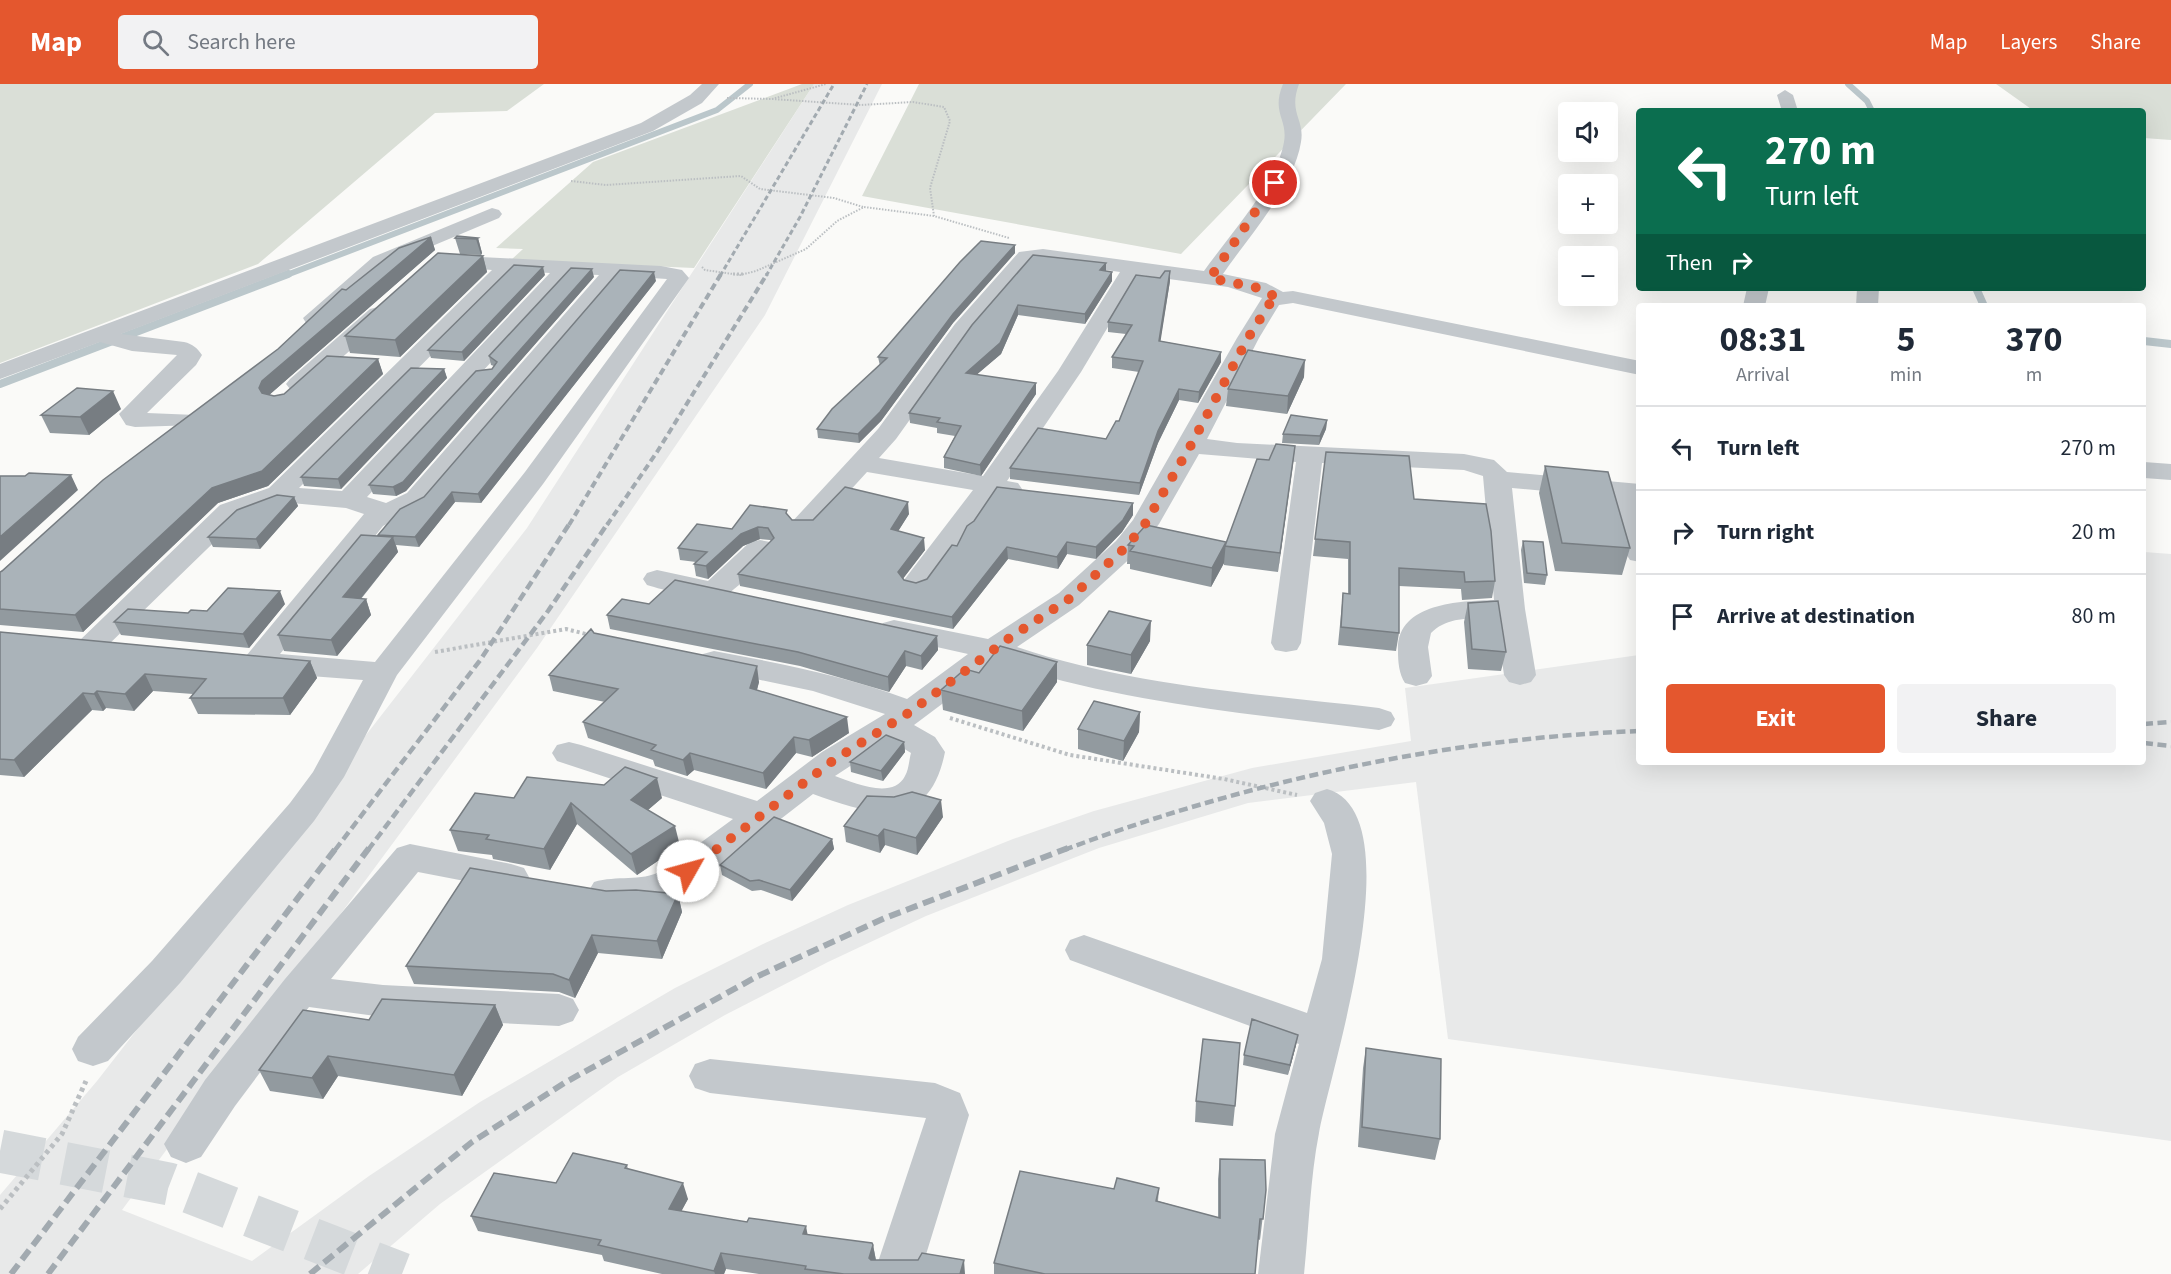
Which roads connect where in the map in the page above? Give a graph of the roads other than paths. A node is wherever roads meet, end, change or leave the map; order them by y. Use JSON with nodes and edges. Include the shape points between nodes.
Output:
{"nodes":[{"id":1,"x":711,"y":84,"type":"edge"},
{"id":2,"x":1292,"y":84,"type":"edge"},
{"id":3,"x":519,"y":191,"type":"junction"},
{"id":4,"x":437,"y":261,"type":"junction"},
{"id":5,"x":510,"y":264,"type":"junction"},
{"id":6,"x":1134,"y":266,"type":"junction"},
{"id":7,"x":567,"y":267,"type":"junction"},
{"id":8,"x":615,"y":270,"type":"junction"},
{"id":9,"x":420,"y":276,"type":"edge"},
{"id":10,"x":1210,"y":278,"type":"junction"},
{"id":11,"x":1278,"y":298,"type":"junction"},
{"id":12,"x":394,"y":299,"type":"edge"},
{"id":13,"x":298,"y":334,"type":"edge"},
{"id":14,"x":99,"y":335,"type":"junction"},
{"id":15,"x":325,"y":361,"type":"junction"},
{"id":16,"x":408,"y":366,"type":"junction"},
{"id":17,"x":1636,"y":367,"type":"edge"},
{"id":18,"x":471,"y":370,"type":"junction"},
{"id":19,"x":0,"y":372,"type":"edge"},
{"id":20,"x":525,"y":373,"type":"junction"},
{"id":21,"x":279,"y":402,"type":"edge"},
{"id":22,"x":161,"y":440,"type":"edge"},
{"id":23,"x":1191,"y":445,"type":"junction"},
{"id":24,"x":1310,"y":455,"type":"junction"},
{"id":25,"x":862,"y":463,"type":"junction"},
{"id":26,"x":2146,"y":470,"type":"edge"},
{"id":27,"x":2171,"y":472,"type":"edge"},
{"id":28,"x":1498,"y":479,"type":"junction"},
{"id":29,"x":989,"y":487,"type":"junction"},
{"id":30,"x":1631,"y":492,"type":"edge"},
{"id":31,"x":1036,"y":493,"type":"edge"},
{"id":32,"x":278,"y":494,"type":"junction"},
{"id":33,"x":349,"y":500,"type":"junction"},
{"id":34,"x":389,"y":513,"type":"junction"},
{"id":35,"x":804,"y":524,"type":"edge"},
{"id":36,"x":1636,"y":526,"type":"edge"},
{"id":37,"x":760,"y":548,"type":"edge"},
{"id":38,"x":657,"y":579,"type":"dead end"},
{"id":39,"x":916,"y":584,"type":"edge"},
{"id":40,"x":715,"y":591,"type":"junction"},
{"id":41,"x":750,"y":598,"type":"edge"},
{"id":42,"x":1510,"y":609,"type":"junction"},
{"id":43,"x":866,"y":623,"type":"edge"},
{"id":44,"x":1286,"y":643,"type":"dead end"},
{"id":45,"x":127,"y":647,"type":"edge"},
{"id":46,"x":994,"y":650,"type":"junction"},
{"id":47,"x":683,"y":656,"type":"edge"},
{"id":48,"x":387,"y":667,"type":"junction"},
{"id":49,"x":1520,"y":675,"type":"dead end"},
{"id":50,"x":1416,"y":676,"type":"dead end"},
{"id":51,"x":906,"y":715,"type":"junction"},
{"id":52,"x":1379,"y":719,"type":"dead end"},
{"id":53,"x":569,"y":753,"type":"dead end"},
{"id":54,"x":808,"y":780,"type":"junction"},
{"id":55,"x":1327,"y":801,"type":"road end"},
{"id":56,"x":761,"y":814,"type":"junction"},
{"id":57,"x":1084,"y":950,"type":"dead end"},
{"id":58,"x":299,"y":990,"type":"junction"},
{"id":59,"x":560,"y":1010,"type":"dead end"},
{"id":60,"x":1322,"y":1035,"type":"junction"},
{"id":61,"x":93,"y":1049,"type":"road end"},
{"id":62,"x":710,"y":1076,"type":"dead end"},
{"id":63,"x":186,"y":1144,"type":"dead end"},
{"id":64,"x":897,"y":1274,"type":"edge"},
{"id":65,"x":1281,"y":1274,"type":"edge"}],
"edges":[{"from":1,"to":3,"type":"street","via":[[696,99],[647,128]]},
{"from":2,"to":10,"type":"street","via":[[1284,106],[1294,137],[1291,150],[1275,183]]},
{"from":3,"to":4,"type":"street"},
{"from":3,"to":13,"type":"street","via":[[380,261],[337,295]]},
{"from":3,"to":14,"type":"street"},
{"from":4,"to":5,"type":"street"},
{"from":4,"to":9,"type":"street"},
{"from":5,"to":7,"type":"street"},
{"from":5,"to":16,"type":"street"},
{"from":6,"to":10,"type":"street"},
{"from":6,"to":25,"type":"street","via":[[1043,255],[1021,258]]},
{"from":6,"to":29,"type":"street","via":[[1069,372]]},
{"from":7,"to":8,"type":"street"},
{"from":7,"to":18,"type":"street"},
{"from":8,"to":20,"type":"street"},
{"from":8,"to":48,"type":"street","via":[[668,273],[678,278],[527,489]]},
{"from":10,"to":11,"type":"street","via":[[1258,288]]},
{"from":11,"to":17,"type":"street","via":[[1293,297]]},
{"from":11,"to":23,"type":"street","via":[[1272,300],[1248,338]]},
{"from":12,"to":15,"type":"street"},
{"from":14,"to":19,"type":"street"},
{"from":14,"to":22,"type":"street","via":[[127,343],[176,346],[190,355],[131,414],[131,418],[197,413]]},
{"from":15,"to":16,"type":"street"},
{"from":15,"to":21,"type":"street"},
{"from":16,"to":18,"type":"street"},
{"from":16,"to":32,"type":"street"},
{"from":18,"to":20,"type":"street"},
{"from":18,"to":33,"type":"street"},
{"from":20,"to":34,"type":"street","via":[[416,499]]},
{"from":23,"to":24,"type":"street"},
{"from":23,"to":46,"type":"street","via":[[1141,506],[1145,524],[1126,547],[1069,599]]},
{"from":24,"to":28,"type":"street","via":[[1477,463],[1495,471]]},
{"from":24,"to":44,"type":"street"},
{"from":25,"to":29,"type":"street"},
{"from":25,"to":35,"type":"street"},
{"from":26,"to":27,"type":"street"},
{"from":28,"to":30,"type":"street"},
{"from":28,"to":42,"type":"street"},
{"from":29,"to":31,"type":"street"},
{"from":29,"to":39,"type":"street"},
{"from":30,"to":36,"type":"street"},
{"from":32,"to":33,"type":"street"},
{"from":32,"to":45,"type":"street","via":[[230,512],[80,642]]},
{"from":33,"to":34,"type":"street"},
{"from":34,"to":48,"type":"street","via":[[373,520],[245,661]]},
{"from":37,"to":40,"type":"street"},
{"from":38,"to":40,"type":"street"},
{"from":40,"to":41,"type":"street"},
{"from":42,"to":49,"type":"street"},
{"from":42,"to":50,"type":"street","via":[[1463,611],[1426,620],[1413,642]]},
{"from":43,"to":46,"type":"street"},
{"from":46,"to":51,"type":"street"},
{"from":46,"to":52,"type":"street","via":[[1101,680],[1178,694]]},
{"from":47,"to":51,"type":"street","via":[[793,676],[874,697]]},
{"from":48,"to":61,"type":"street","via":[[327,777],[302,812],[166,972]]},
{"from":51,"to":54,"type":"street"},
{"from":51,"to":54,"type":"street","via":[[928,752],[927,767],[918,788],[906,798],[876,800]]},
{"from":53,"to":56,"type":"street"},
{"from":54,"to":56,"type":"street"},
{"from":55,"to":60,"type":"street","via":[[1341,822],[1350,854],[1341,959]]},
{"from":56,"to":58,"type":"street","via":[[675,881],[654,891],[612,892],[560,886],[410,857]]},
{"from":57,"to":60,"type":"street"},
{"from":58,"to":59,"type":"street","via":[[383,1001]]},
{"from":58,"to":63,"type":"street"},
{"from":60,"to":65,"type":"street","via":[[1297,1134]]},
{"from":62,"to":64,"type":"street","via":[[935,1101],[945,1106],[948,1115]]}]}
